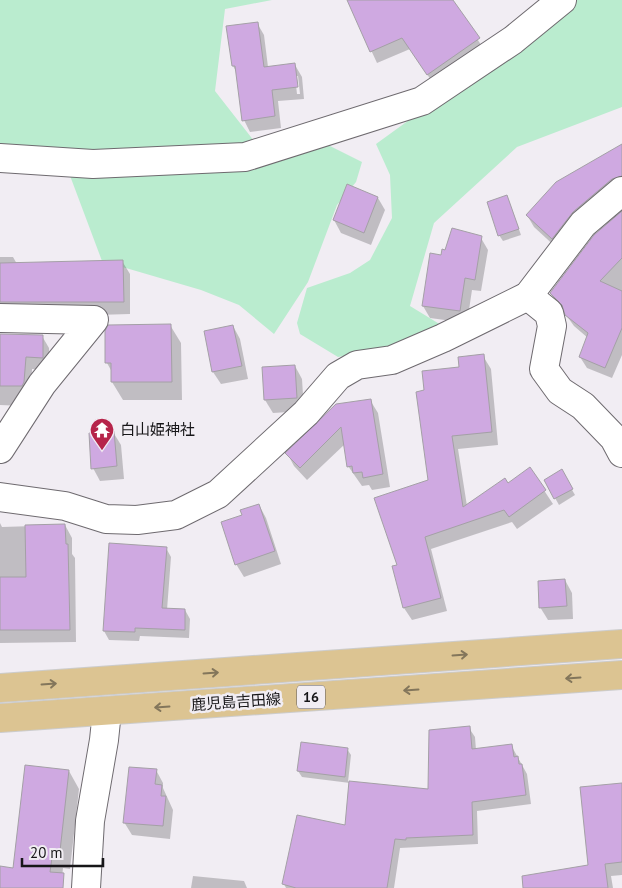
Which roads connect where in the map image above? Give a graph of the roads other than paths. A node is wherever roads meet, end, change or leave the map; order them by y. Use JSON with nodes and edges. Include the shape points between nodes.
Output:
{"nodes":[{"id":1,"x":562,"y":0,"type":"edge"},
{"id":2,"x":0,"y":158,"type":"edge"},
{"id":3,"x":622,"y":192,"type":"edge"},
{"id":4,"x":528,"y":296,"type":"junction"},
{"id":5,"x":0,"y":318,"type":"edge"},
{"id":6,"x":3,"y":437,"type":"edge"},
{"id":7,"x":622,"y":453,"type":"edge"},
{"id":8,"x":0,"y":497,"type":"edge"},
{"id":9,"x":622,"y":644,"type":"edge"},
{"id":10,"x":622,"y":675,"type":"edge"},
{"id":11,"x":0,"y":688,"type":"edge"},
{"id":12,"x":106,"y":711,"type":"junction"},
{"id":13,"x":0,"y":718,"type":"edge"},
{"id":14,"x":86,"y":888,"type":"edge"}],
"edges":[{"from":1,"to":2,"type":"street","via":[[513,40],[422,101],[245,157],[93,164]]},
{"from":3,"to":4,"type":"street","via":[[583,224]]},
{"from":4,"to":7,"type":"street","via":[[549,313],[552,326],[544,369],[560,391],[583,406],[614,438]]},
{"from":4,"to":8,"type":"street","via":[[392,360],[357,365],[338,376],[306,413],[218,494],[176,516],[106,519],[65,506]]},
{"from":5,"to":6,"type":"street","via":[[94,320]]},
{"from":11,"to":9,"type":"main road","name":"鹿児島吉田線","number":"16","one_way":true},
{"from":10,"to":12,"type":"main road","name":"鹿児島吉田線","number":"16","one_way":true},
{"from":12,"to":13,"type":"main road","name":"鹿児島吉田線","number":"16"},
{"from":12,"to":14,"type":"street","via":[[103,749],[90,821]]}]}
